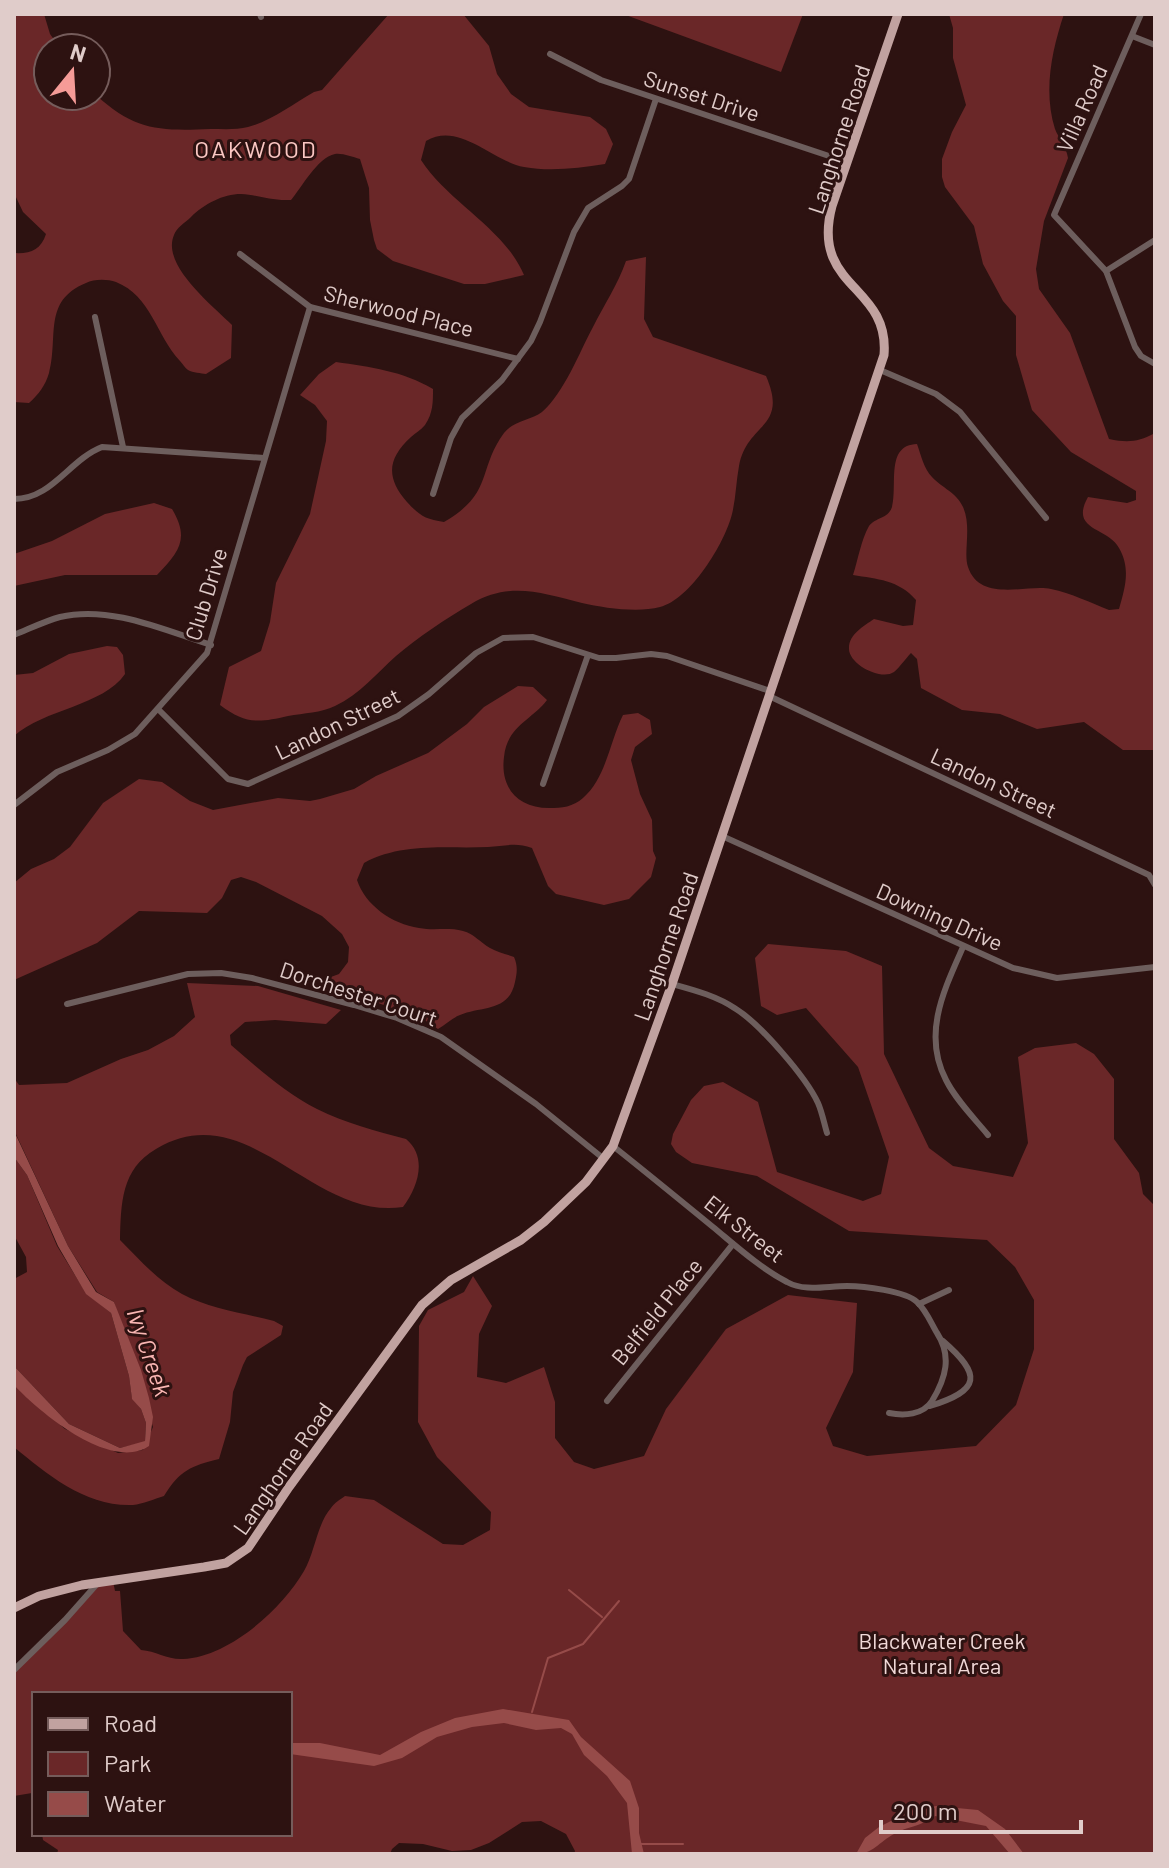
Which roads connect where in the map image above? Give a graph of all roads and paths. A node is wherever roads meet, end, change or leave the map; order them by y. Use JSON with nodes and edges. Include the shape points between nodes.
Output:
{"nodes":[{"id":1,"x":898,"y":14,"type":"edge"},
{"id":2,"x":1141,"y":14,"type":"edge"},
{"id":3,"x":1132,"y":36,"type":"junction"},
{"id":4,"x":1155,"y":45,"type":"edge"},
{"id":5,"x":550,"y":54,"type":"dead end"},
{"id":6,"x":656,"y":99,"type":"junction"},
{"id":7,"x":847,"y":162,"type":"junction"},
{"id":8,"x":1155,"y":240,"type":"edge"},
{"id":9,"x":240,"y":254,"type":"dead end"},
{"id":10,"x":1106,"y":271,"type":"junction"},
{"id":11,"x":310,"y":307,"type":"junction"},
{"id":12,"x":95,"y":317,"type":"dead end"},
{"id":13,"x":518,"y":359,"type":"junction"},
{"id":14,"x":1155,"y":364,"type":"edge"},
{"id":15,"x":880,"y":370,"type":"junction"},
{"id":16,"x":123,"y":447,"type":"junction"},
{"id":17,"x":264,"y":458,"type":"junction"},
{"id":18,"x":433,"y":494,"type":"dead end"},
{"id":19,"x":14,"y":499,"type":"edge"},
{"id":20,"x":1046,"y":518,"type":"dead end"},
{"id":21,"x":14,"y":635,"type":"edge"},
{"id":22,"x":211,"y":645,"type":"junction"},
{"id":23,"x":588,"y":655,"type":"junction"},
{"id":24,"x":770,"y":694,"type":"junction"},
{"id":25,"x":159,"y":710,"type":"junction"},
{"id":26,"x":543,"y":784,"type":"dead end"},
{"id":27,"x":14,"y":805,"type":"edge"},
{"id":28,"x":722,"y":836,"type":"junction"},
{"id":29,"x":1155,"y":885,"type":"edge"},
{"id":30,"x":963,"y":947,"type":"junction"},
{"id":31,"x":1155,"y":967,"type":"edge"},
{"id":32,"x":672,"y":984,"type":"junction"},
{"id":33,"x":67,"y":1004,"type":"dead end"},
{"id":34,"x":827,"y":1133,"type":"dead end"},
{"id":35,"x":988,"y":1135,"type":"dead end"},
{"id":36,"x":613,"y":1146,"type":"junction"},
{"id":37,"x":604,"y":1159,"type":"junction"},
{"id":38,"x":733,"y":1244,"type":"junction"},
{"id":39,"x":949,"y":1290,"type":"dead end"},
{"id":40,"x":919,"y":1304,"type":"junction"},
{"id":41,"x":943,"y":1341,"type":"junction"},
{"id":42,"x":607,"y":1401,"type":"dead end"},
{"id":43,"x":929,"y":1407,"type":"junction"},
{"id":44,"x":889,"y":1413,"type":"dead end"},
{"id":45,"x":98,"y":1583,"type":"junction"},
{"id":46,"x":14,"y":1608,"type":"edge"},
{"id":47,"x":14,"y":1670,"type":"edge"}],
"edges":[{"from":1,"to":7,"type":"main road","name":"Langhorne Road"},
{"from":2,"to":3,"type":"street","name":"Villa Road"},
{"from":3,"to":4,"type":"street"},
{"from":3,"to":10,"type":"street","name":"Villa Road","via":[[1054,215]]},
{"from":5,"to":6,"type":"street","name":"Sunset Drive","via":[[601,80]]},
{"from":6,"to":7,"type":"street","name":"Sunset Drive"},
{"from":6,"to":13,"type":"street","via":[[634,170],[622,186],[588,208],[540,322]]},
{"from":7,"to":15,"type":"main road","name":"Langhorne Road","via":[[829,219],[828,245],[837,269],[878,316],[885,343]]},
{"from":8,"to":10,"type":"street"},
{"from":9,"to":11,"type":"street","name":"Sherwood Place"},
{"from":10,"to":14,"type":"street","via":[[1135,347]]},
{"from":11,"to":13,"type":"street","name":"Sherwood Place"},
{"from":11,"to":17,"type":"street","name":"Club Drive"},
{"from":12,"to":16,"type":"street"},
{"from":13,"to":18,"type":"street","via":[[462,418]]},
{"from":15,"to":20,"type":"street","via":[[936,394],[960,412]]},
{"from":15,"to":24,"type":"main road","name":"Langhorne Road"},
{"from":16,"to":17,"type":"street"},
{"from":16,"to":19,"type":"street","via":[[89,452],[31,499]]},
{"from":17,"to":22,"type":"street","name":"Club Drive"},
{"from":21,"to":22,"type":"street","via":[[60,617],[90,613]]},
{"from":22,"to":25,"type":"street","name":"Club Drive"},
{"from":23,"to":24,"type":"street","name":"Landon Street","via":[[658,654]]},
{"from":23,"to":25,"type":"street","name":"Landon Street","via":[[524,636],[496,640],[398,716],[248,784],[228,779]]},
{"from":23,"to":26,"type":"street"},
{"from":24,"to":28,"type":"main road","name":"Langhorne Road"},
{"from":24,"to":29,"type":"street","name":"Landon Street","via":[[1149,875]]},
{"from":25,"to":27,"type":"street","name":"Club Drive","via":[[122,743],[57,772]]},
{"from":28,"to":30,"type":"street","name":"Downing Drive"},
{"from":28,"to":32,"type":"main road","name":"Langhorne Road"},
{"from":30,"to":31,"type":"street","name":"Downing Drive","via":[[1013,968],[1057,978]]},
{"from":30,"to":35,"type":"street","via":[[940,997],[935,1034],[946,1081]]},
{"from":32,"to":34,"type":"street","via":[[737,1009],[766,1036],[818,1102]]},
{"from":32,"to":36,"type":"main road","name":"Langhorne Road"},
{"from":33,"to":37,"type":"street","name":"Dorchester Court","via":[[188,974],[221,973],[354,1005],[441,1037]]},
{"from":36,"to":37,"type":"main road","name":"Langhorne Road"},
{"from":36,"to":38,"type":"street","name":"Elk Street"},
{"from":37,"to":45,"type":"main road","name":"Langhorne Road","via":[[544,1222],[451,1280],[422,1305],[248,1548],[226,1563]]},
{"from":38,"to":40,"type":"street","name":"Elk Street","via":[[790,1284],[891,1292]]},
{"from":38,"to":42,"type":"street","name":"Belfield Place"},
{"from":39,"to":40,"type":"street"},
{"from":40,"to":41,"type":"street"},
{"from":41,"to":43,"type":"street","via":[[947,1369]]},
{"from":41,"to":43,"type":"street","via":[[967,1362],[969,1382],[953,1398]]},
{"from":43,"to":44,"type":"street","via":[[911,1414]]},
{"from":45,"to":46,"type":"main road","name":"Langhorne Road","via":[[39,1596]]},
{"from":45,"to":47,"type":"street"}]}
